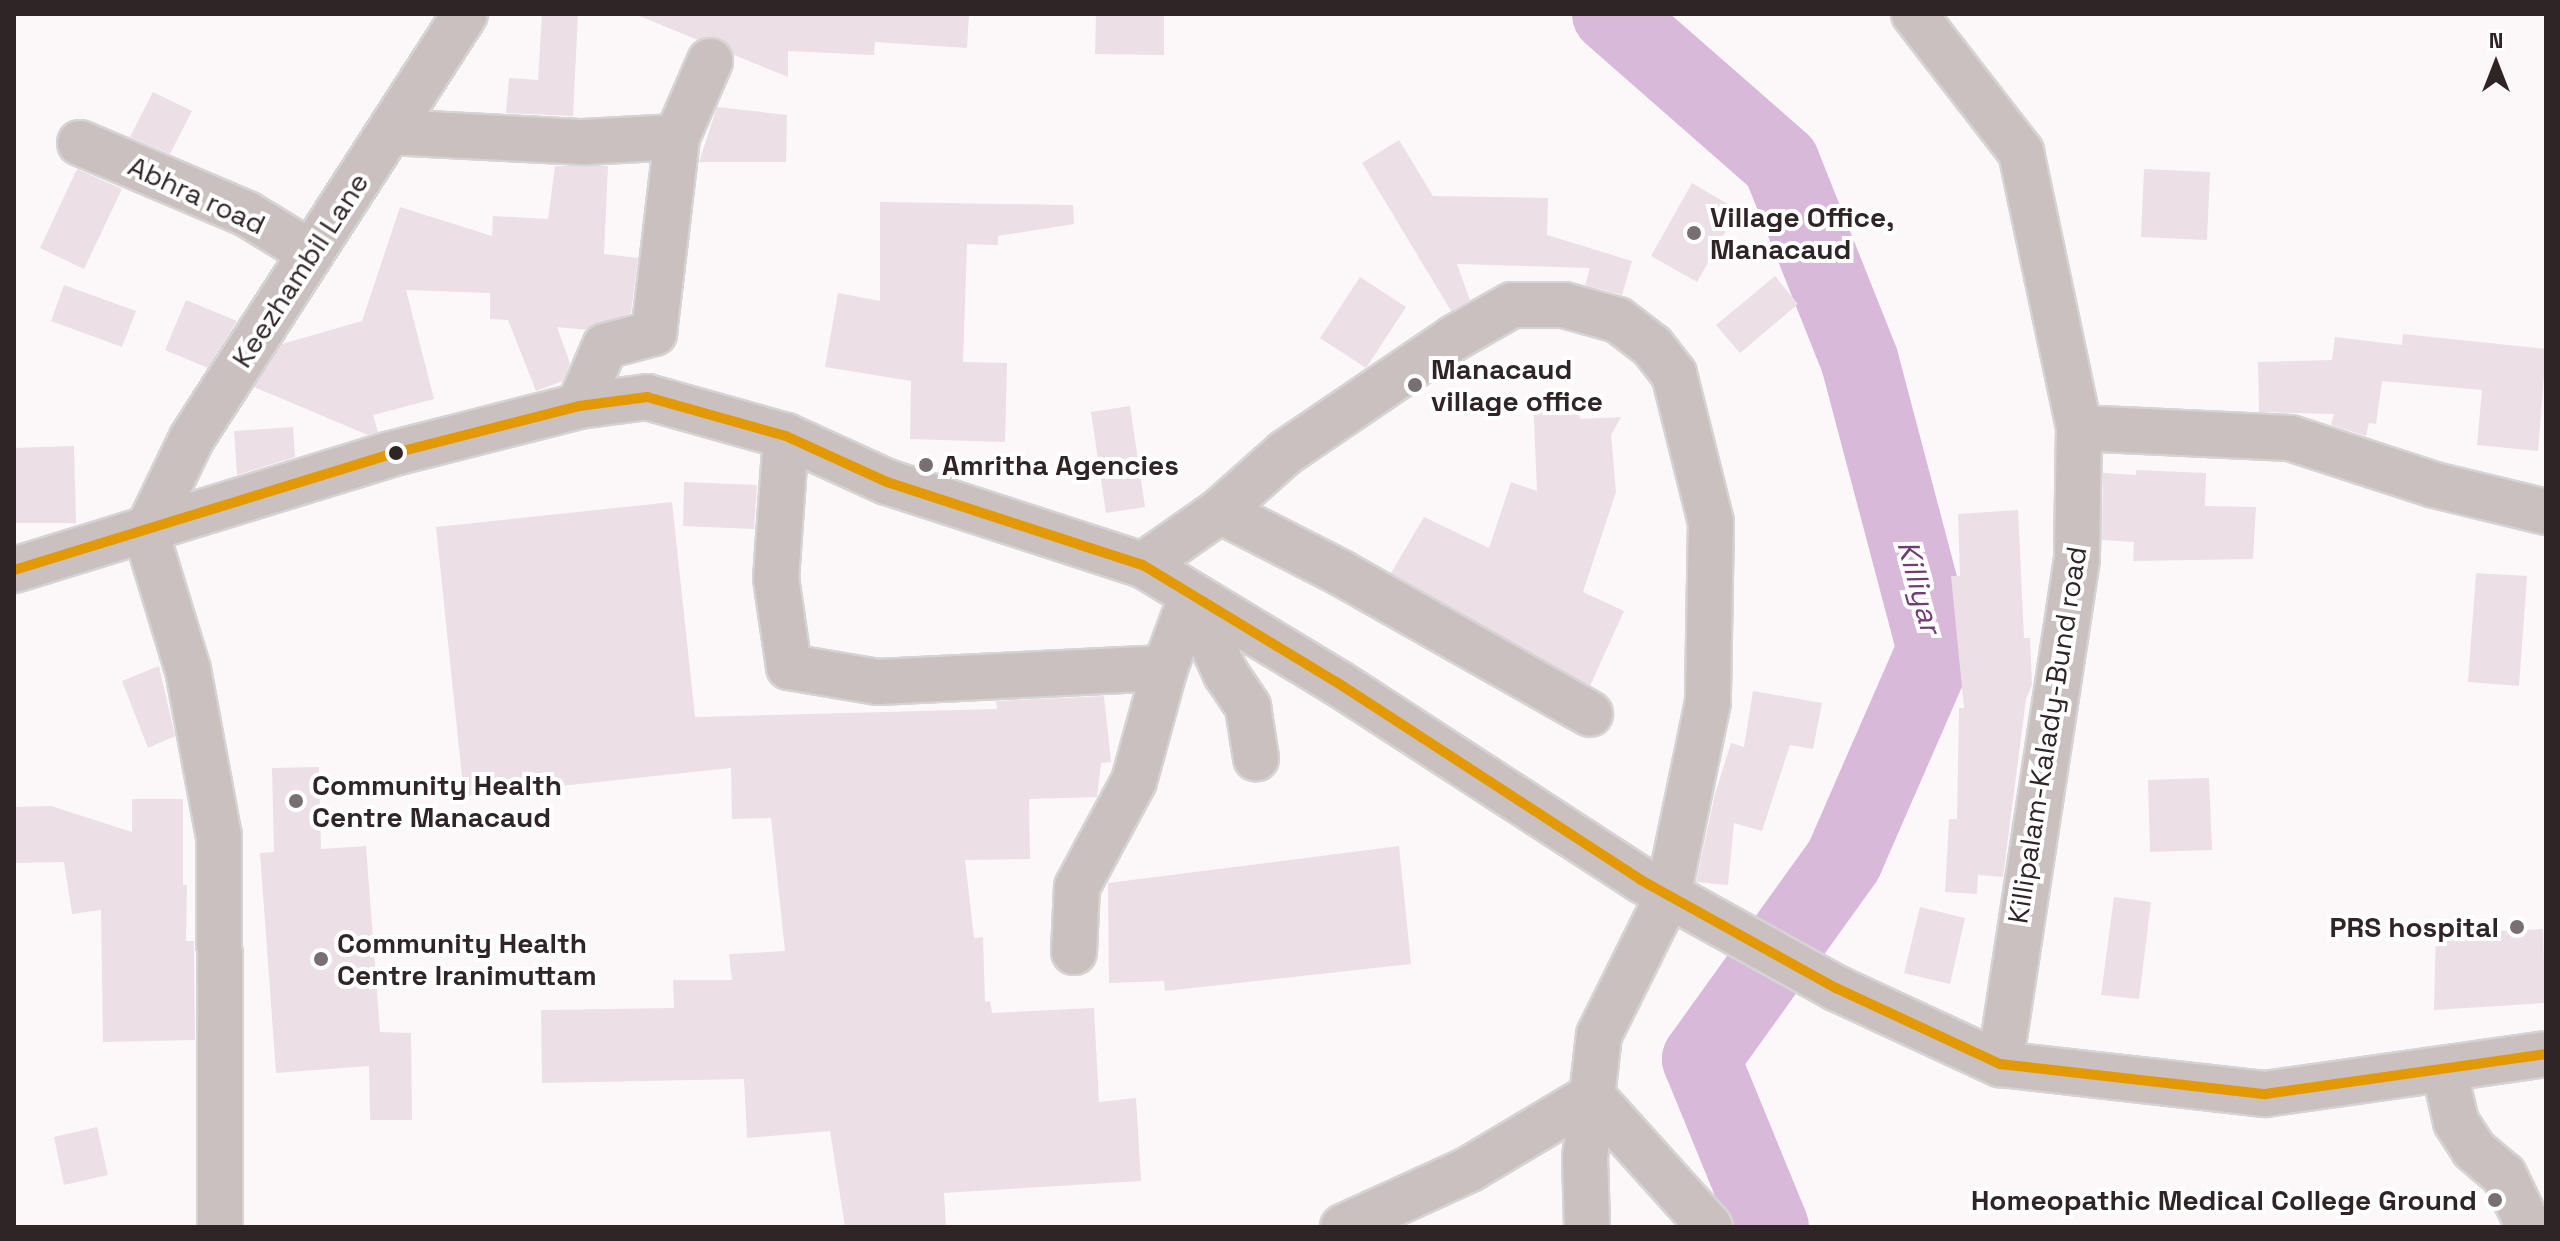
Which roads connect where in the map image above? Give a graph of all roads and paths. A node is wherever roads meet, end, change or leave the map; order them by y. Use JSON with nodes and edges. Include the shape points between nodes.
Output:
{"nodes":[{"id":1,"x":465,"y":14,"type":"edge"},
{"id":2,"x":1914,"y":14,"type":"edge"},
{"id":3,"x":710,"y":61,"type":"dead end"},
{"id":4,"x":390,"y":132,"type":"junction"},
{"id":5,"x":677,"y":137,"type":"junction"},
{"id":6,"x":80,"y":143,"type":"dead end"},
{"id":7,"x":311,"y":253,"type":"junction"},
{"id":8,"x":579,"y":406,"type":"junction"},
{"id":9,"x":2079,"y":428,"type":"junction"},
{"id":10,"x":786,"y":436,"type":"junction"},
{"id":11,"x":1220,"y":511,"type":"junction"},
{"id":12,"x":2546,"y":512,"type":"edge"},
{"id":13,"x":146,"y":533,"type":"junction"},
{"id":14,"x":1143,"y":565,"type":"junction"},
{"id":15,"x":14,"y":570,"type":"edge"},
{"id":16,"x":1191,"y":598,"type":"junction"},
{"id":17,"x":1165,"y":668,"type":"junction"},
{"id":18,"x":1590,"y":714,"type":"dead end"},
{"id":19,"x":1256,"y":758,"type":"dead end"},
{"id":20,"x":1684,"y":905,"type":"junction"},
{"id":21,"x":1074,"y":952,"type":"dead end"},
{"id":22,"x":2546,"y":1054,"type":"edge"},
{"id":23,"x":2000,"y":1064,"type":"junction"},
{"id":24,"x":2444,"y":1069,"type":"junction"},
{"id":25,"x":1592,"y":1096,"type":"junction"},
{"id":26,"x":220,"y":1227,"type":"edge"},
{"id":27,"x":1343,"y":1227,"type":"edge"},
{"id":28,"x":1587,"y":1227,"type":"edge"},
{"id":29,"x":1710,"y":1227,"type":"edge"},
{"id":30,"x":2529,"y":1227,"type":"edge"}],
"edges":[{"from":1,"to":4,"type":"street","name":"Keezhambil Lane"},
{"from":2,"to":9,"type":"street","name":"Killipalam-Kalady-Bund road","via":[[2021,152]]},
{"from":3,"to":5,"type":"street"},
{"from":4,"to":5,"type":"street","via":[[584,142]]},
{"from":4,"to":7,"type":"street","name":"Keezhambil Lane"},
{"from":5,"to":8,"type":"street","via":[[654,333],[605,346]]},
{"from":6,"to":7,"type":"street","name":"Abhra road","via":[[247,214]]},
{"from":7,"to":13,"type":"street","name":"Keezhambil Lane","via":[[192,438]]},
{"from":8,"to":10,"type":"street","via":[[647,397]]},
{"from":8,"to":13,"type":"street","via":[[387,455]]},
{"from":9,"to":12,"type":"street","via":[[2290,438],[2435,485]]},
{"from":9,"to":23,"type":"street","name":"Killipalam-Kalady-Bund road","via":[[2077,559]]},
{"from":10,"to":14,"type":"street","via":[[887,482]]},
{"from":10,"to":17,"type":"street","via":[[776,578],[789,667],[878,682]]},
{"from":11,"to":14,"type":"street"},
{"from":11,"to":18,"type":"street"},
{"from":11,"to":20,"type":"street","via":[[1285,453],[1454,338],[1512,305],[1564,305],[1618,320],[1652,346],[1674,374],[1711,522],[1708,702]]},
{"from":13,"to":15,"type":"street"},
{"from":13,"to":26,"type":"street","via":[[188,670],[219,837]]},
{"from":14,"to":16,"type":"street"},
{"from":16,"to":17,"type":"street"},
{"from":16,"to":19,"type":"street","via":[[1226,674],[1248,707]]},
{"from":16,"to":20,"type":"street","via":[[1338,683]]},
{"from":17,"to":21,"type":"street","via":[[1134,781],[1077,887]]},
{"from":20,"to":23,"type":"street","via":[[1836,988]]},
{"from":20,"to":25,"type":"street","via":[[1599,1035]]},
{"from":22,"to":24,"type":"street"},
{"from":23,"to":24,"type":"street","via":[[2265,1094]]},
{"from":24,"to":30,"type":"street","via":[[2456,1122],[2474,1150],[2504,1175]]},
{"from":25,"to":27,"type":"street","via":[[1468,1170]]},
{"from":25,"to":28,"type":"street","via":[[1585,1158]]},
{"from":25,"to":29,"type":"street"}]}
